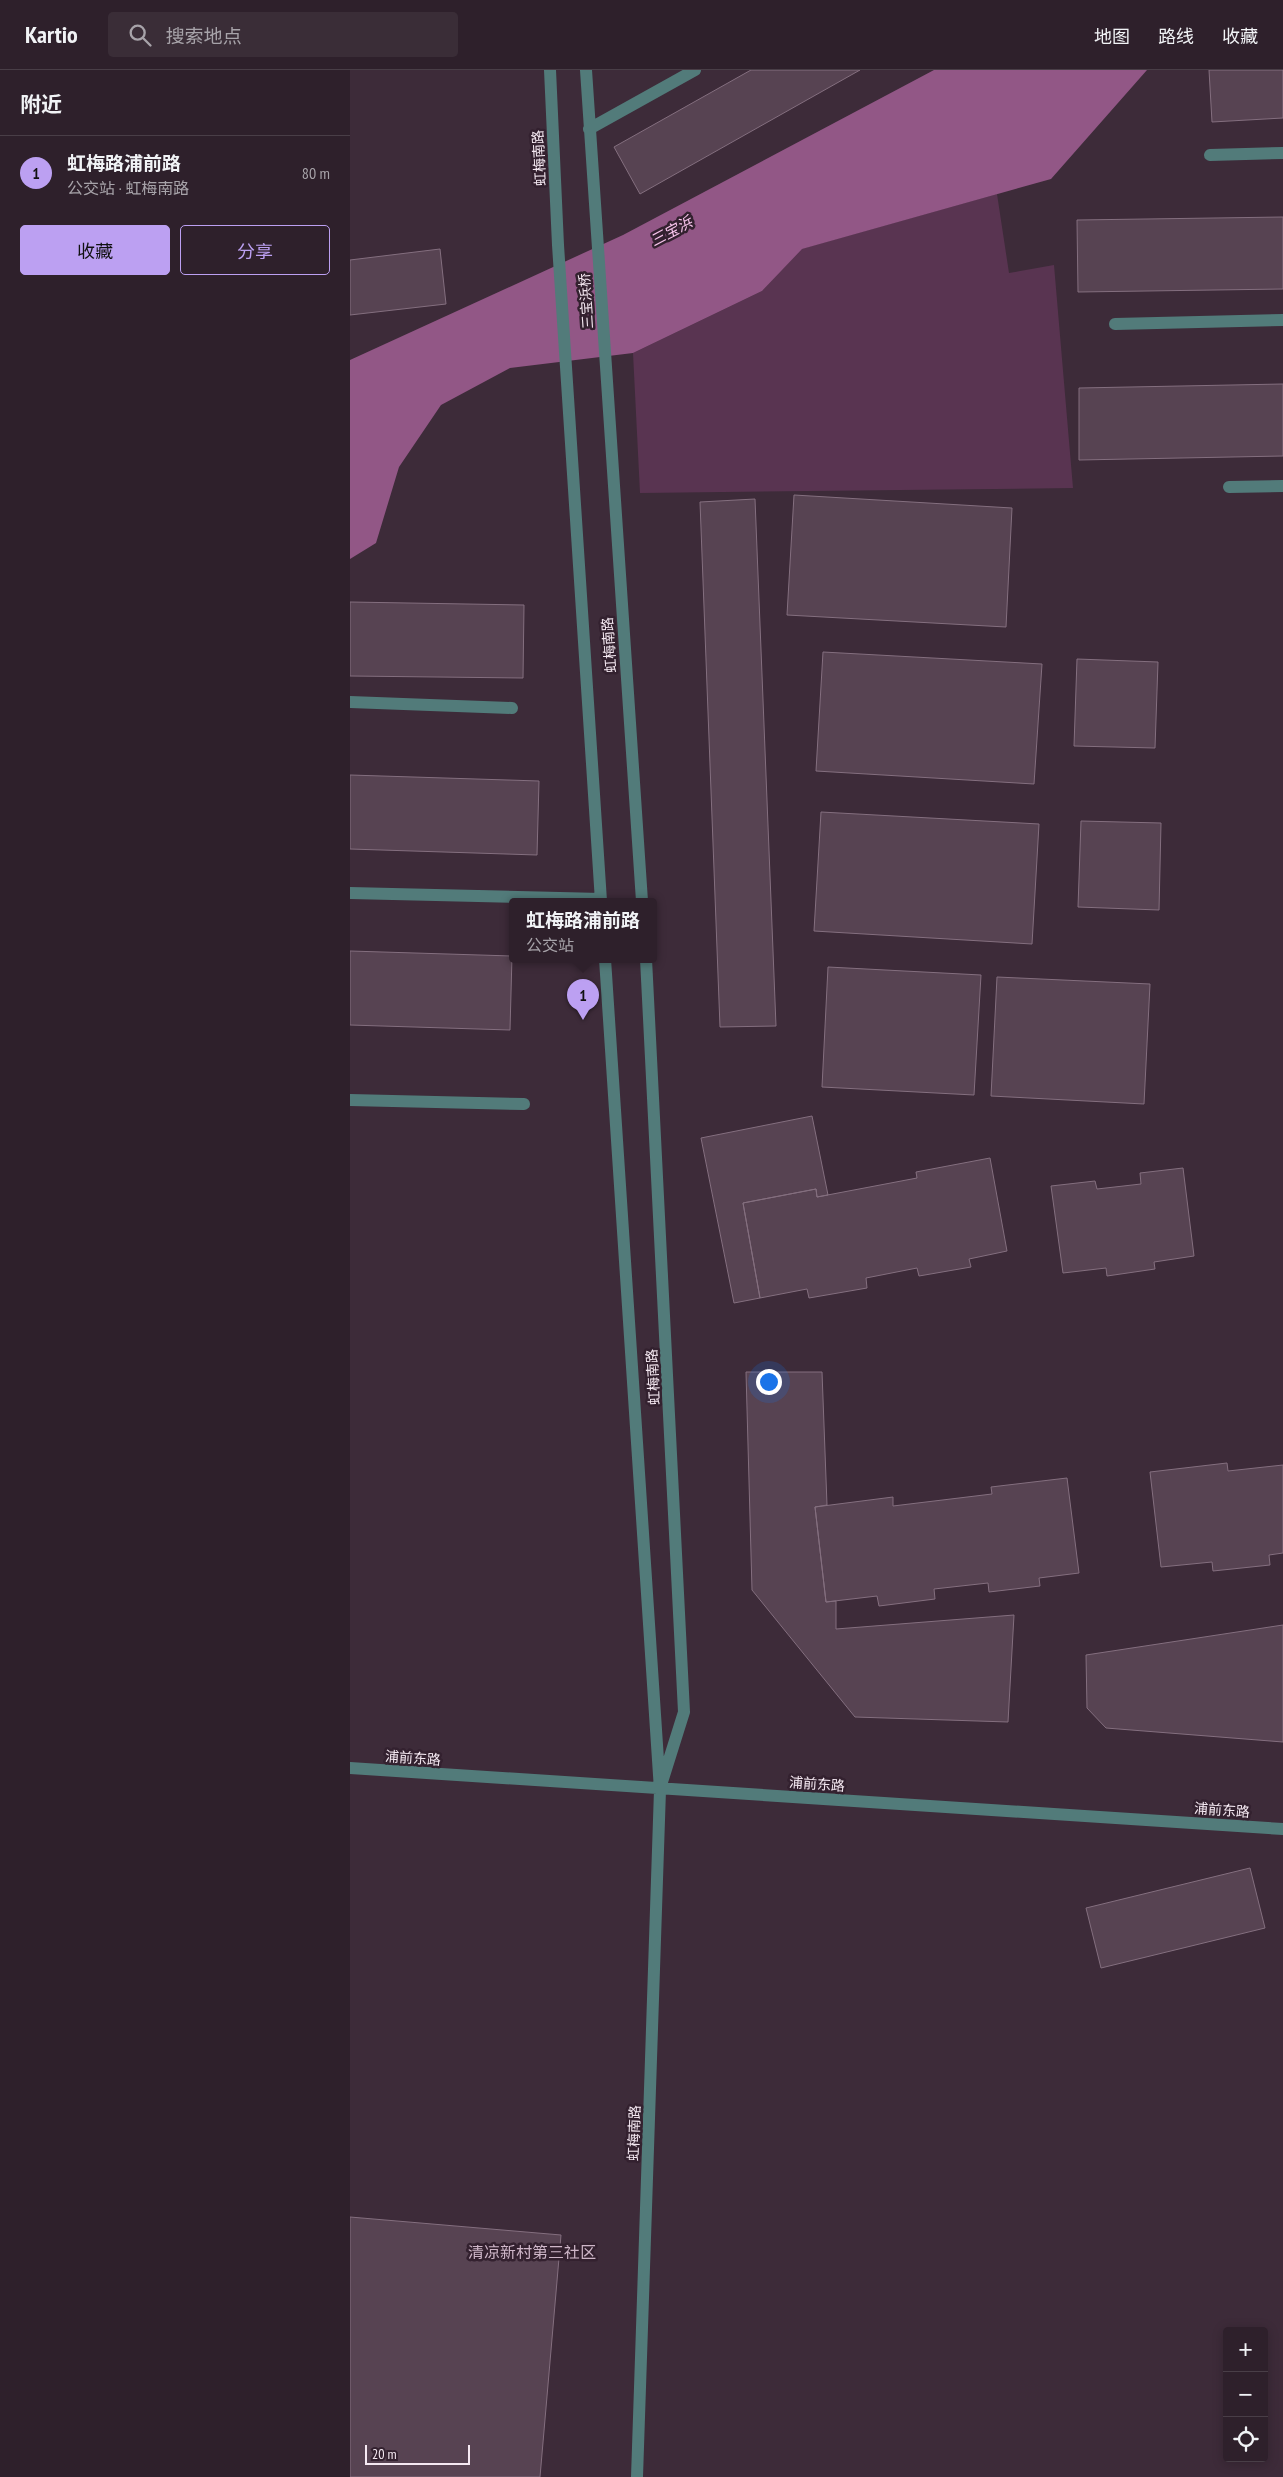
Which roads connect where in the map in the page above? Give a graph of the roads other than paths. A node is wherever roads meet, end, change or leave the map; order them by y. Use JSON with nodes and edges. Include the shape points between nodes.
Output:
{"nodes":[{"id":1,"x":550,"y":70,"type":"edge"},
{"id":2,"x":586,"y":70,"type":"edge"},
{"id":3,"x":695,"y":70,"type":"edge"},
{"id":4,"x":590,"y":129,"type":"junction"},
{"id":5,"x":1283,"y":153,"type":"edge"},
{"id":6,"x":1210,"y":155,"type":"dead end"},
{"id":7,"x":1283,"y":320,"type":"edge"},
{"id":8,"x":1115,"y":324,"type":"dead end"},
{"id":9,"x":606,"y":387,"type":"joint"},
{"id":10,"x":1283,"y":486,"type":"edge"},
{"id":11,"x":1229,"y":487,"type":"dead end"},
{"id":12,"x":350,"y":702,"type":"edge"},
{"id":13,"x":512,"y":708,"type":"dead end"},
{"id":14,"x":350,"y":893,"type":"edge"},
{"id":15,"x":529,"y":898,"type":"edge"},
{"id":16,"x":601,"y":898,"type":"edge"},
{"id":17,"x":642,"y":898,"type":"edge"},
{"id":18,"x":605,"y":963,"type":"edge"},
{"id":19,"x":646,"y":963,"type":"edge"},
{"id":20,"x":350,"y":1100,"type":"edge"},
{"id":21,"x":524,"y":1104,"type":"dead end"},
{"id":22,"x":350,"y":1768,"type":"edge"},
{"id":23,"x":660,"y":1790,"type":"junction"},
{"id":24,"x":1283,"y":1828,"type":"edge"},
{"id":25,"x":637,"y":2477,"type":"edge"}],
"edges":[{"from":1,"to":16,"type":"street","name":"虹梅南路","via":[[558,245]]},
{"from":2,"to":4,"type":"street"},
{"from":3,"to":4,"type":"street"},
{"from":4,"to":9,"type":"street","name":"三宝浜桥"},
{"from":5,"to":6,"type":"street"},
{"from":7,"to":8,"type":"street"},
{"from":9,"to":17,"type":"street","name":"虹梅南路"},
{"from":10,"to":11,"type":"street"},
{"from":12,"to":13,"type":"street"},
{"from":14,"to":15,"type":"street"},
{"from":18,"to":23,"type":"street","name":"虹梅南路"},
{"from":19,"to":23,"type":"street","name":"虹梅南路","via":[[684,1712]]},
{"from":20,"to":21,"type":"street"},
{"from":22,"to":23,"type":"street","name":"浦前东路"},
{"from":23,"to":24,"type":"street","name":"浦前东路"},
{"from":23,"to":25,"type":"street","name":"虹梅南路"}]}
